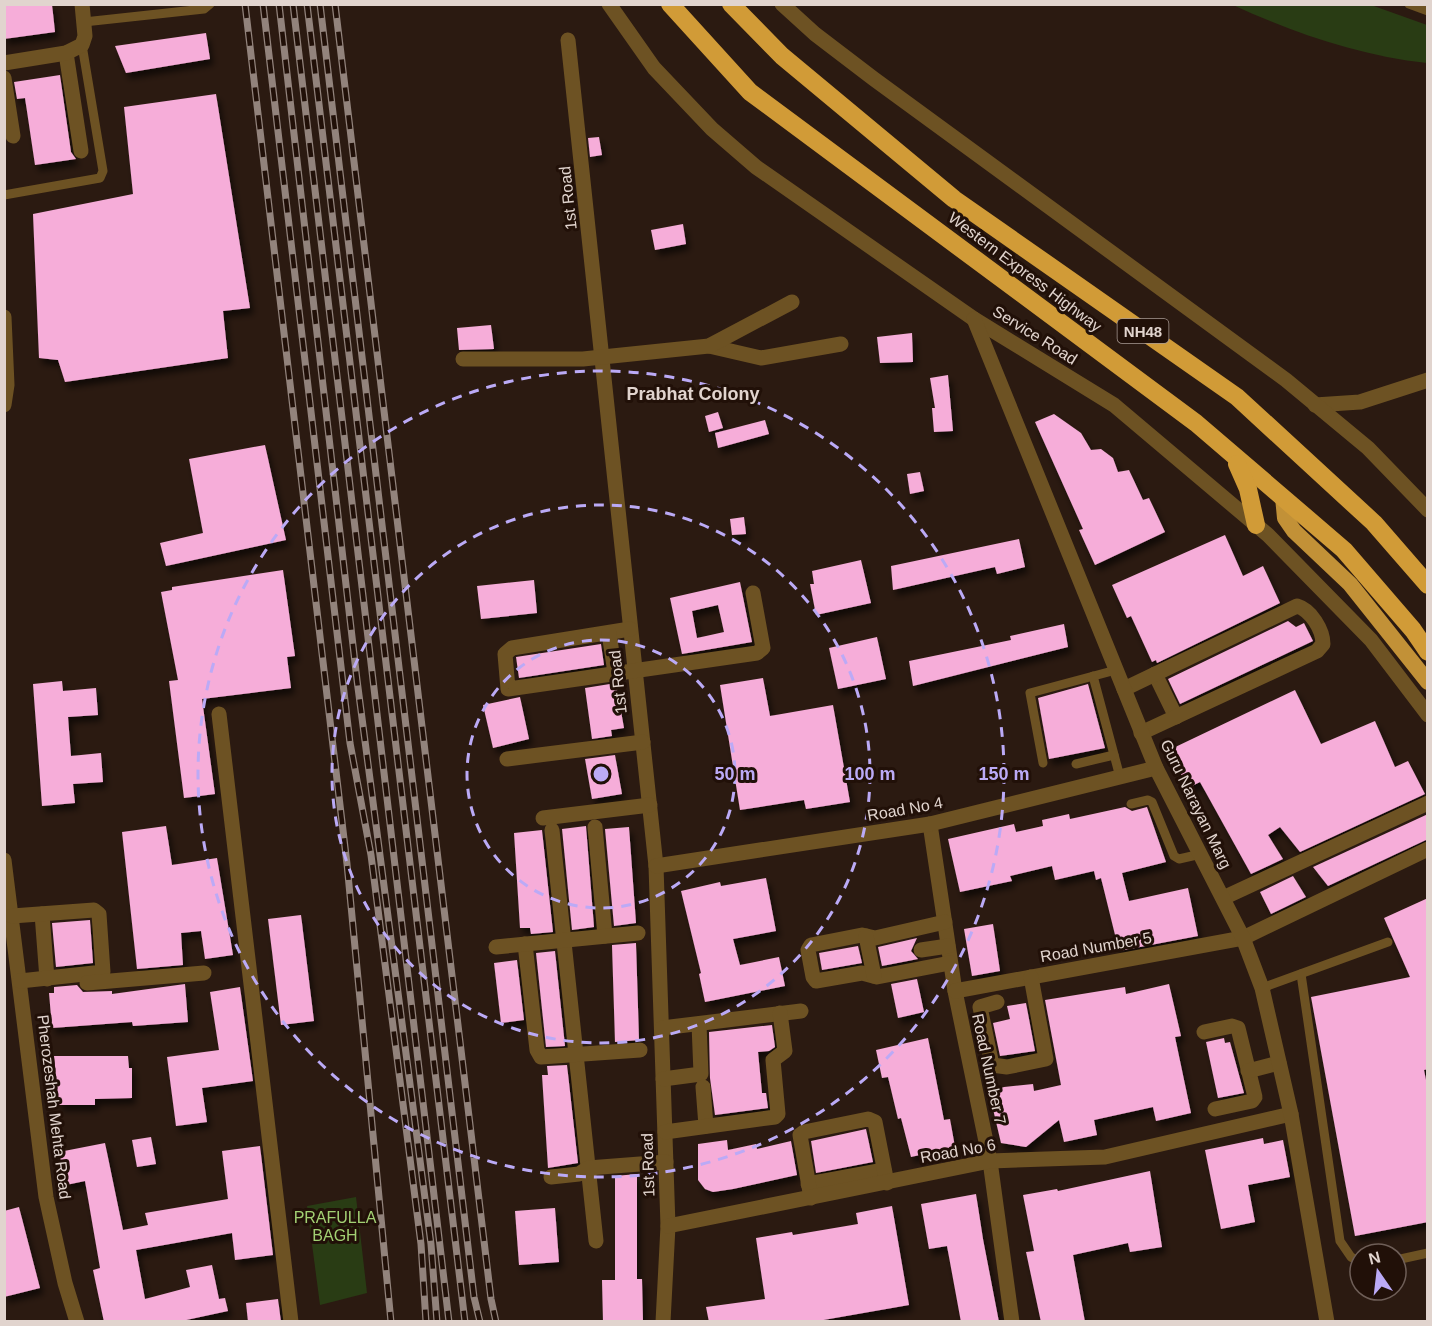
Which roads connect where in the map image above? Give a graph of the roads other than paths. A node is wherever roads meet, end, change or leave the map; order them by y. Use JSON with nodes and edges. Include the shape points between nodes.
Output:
{"nodes":[{"id":1,"x":81,"y":4,"type":"edge"},
{"id":2,"x":210,"y":4,"type":"edge"},
{"id":3,"x":609,"y":4,"type":"edge"},
{"id":4,"x":670,"y":4,"type":"edge"},
{"id":5,"x":731,"y":4,"type":"edge"},
{"id":6,"x":782,"y":4,"type":"edge"},
{"id":7,"x":1409,"y":4,"type":"edge"},
{"id":8,"x":1428,"y":11,"type":"edge"},
{"id":9,"x":84,"y":22,"type":"junction"},
{"id":10,"x":568,"y":40,"type":"dead end"},
{"id":11,"x":72,"y":50,"type":"junction"},
{"id":12,"x":4,"y":63,"type":"edge"},
{"id":13,"x":4,"y":78,"type":"edge"},
{"id":14,"x":13,"y":136,"type":"dead end"},
{"id":15,"x":81,"y":151,"type":"dead end"},
{"id":16,"x":4,"y":195,"type":"edge"},
{"id":17,"x":792,"y":302,"type":"dead end"},
{"id":18,"x":4,"y":317,"type":"edge"},
{"id":19,"x":974,"y":319,"type":"junction"},
{"id":20,"x":841,"y":344,"type":"dead end"},
{"id":21,"x":710,"y":346,"type":"junction"},
{"id":22,"x":604,"y":358,"type":"junction"},
{"id":23,"x":463,"y":359,"type":"dead end"},
{"id":24,"x":1428,"y":380,"type":"edge"},
{"id":25,"x":4,"y":405,"type":"edge"},
{"id":26,"x":1315,"y":405,"type":"junction"},
{"id":27,"x":1235,"y":459,"type":"junction"},
{"id":28,"x":1282,"y":497,"type":"junction"},
{"id":29,"x":1428,"y":510,"type":"edge"},
{"id":30,"x":1256,"y":525,"type":"junction"},
{"id":31,"x":1428,"y":585,"type":"edge"},
{"id":32,"x":753,"y":593,"type":"dead end"},
{"id":33,"x":630,"y":629,"type":"junction"},
{"id":34,"x":609,"y":633,"type":"junction"},
{"id":35,"x":1428,"y":652,"type":"edge"},
{"id":36,"x":635,"y":670,"type":"junction"},
{"id":37,"x":1116,"y":670,"type":"junction"},
{"id":38,"x":615,"y":673,"type":"junction"},
{"id":39,"x":1155,"y":674,"type":"junction"},
{"id":40,"x":1094,"y":676,"type":"junction"},
{"id":41,"x":1428,"y":682,"type":"edge"},
{"id":42,"x":1124,"y":689,"type":"junction"},
{"id":43,"x":219,"y":714,"type":"dead end"},
{"id":44,"x":1428,"y":715,"type":"edge"},
{"id":45,"x":1176,"y":717,"type":"junction"},
{"id":46,"x":1142,"y":733,"type":"junction"},
{"id":47,"x":642,"y":742,"type":"junction"},
{"id":48,"x":1114,"y":755,"type":"junction"},
{"id":49,"x":507,"y":759,"type":"dead end"},
{"id":50,"x":1043,"y":763,"type":"dead end"},
{"id":51,"x":1076,"y":764,"type":"dead end"},
{"id":52,"x":1156,"y":768,"type":"junction"},
{"id":53,"x":1120,"y":777,"type":"junction"},
{"id":54,"x":1428,"y":803,"type":"edge"},
{"id":55,"x":1131,"y":804,"type":"dead end"},
{"id":56,"x":650,"y":805,"type":"junction"},
{"id":57,"x":930,"y":824,"type":"junction"},
{"id":58,"x":595,"y":827,"type":"dead end"},
{"id":59,"x":1187,"y":827,"type":"junction"},
{"id":60,"x":1165,"y":832,"type":"junction"},
{"id":61,"x":1428,"y":849,"type":"edge"},
{"id":62,"x":1201,"y":855,"type":"junction"},
{"id":63,"x":4,"y":860,"type":"edge"},
{"id":64,"x":656,"y":866,"type":"junction"},
{"id":65,"x":1223,"y":898,"type":"junction"},
{"id":66,"x":42,"y":914,"type":"junction"},
{"id":67,"x":12,"y":916,"type":"junction"},
{"id":68,"x":945,"y":922,"type":"junction"},
{"id":69,"x":9,"y":933,"type":"edge"},
{"id":70,"x":638,"y":933,"type":"dead end"},
{"id":71,"x":605,"y":936,"type":"junction"},
{"id":72,"x":866,"y":936,"type":"junction"},
{"id":73,"x":1243,"y":938,"type":"junction"},
{"id":74,"x":564,"y":940,"type":"junction"},
{"id":75,"x":1388,"y":942,"type":"dead end"},
{"id":76,"x":525,"y":944,"type":"junction"},
{"id":77,"x":948,"y":946,"type":"junction"},
{"id":78,"x":496,"y":947,"type":"dead end"},
{"id":79,"x":921,"y":950,"type":"dead end"},
{"id":80,"x":950,"y":963,"type":"junction"},
{"id":81,"x":204,"y":973,"type":"dead end"},
{"id":82,"x":1301,"y":974,"type":"junction"},
{"id":83,"x":874,"y":976,"type":"junction"},
{"id":84,"x":1031,"y":977,"type":"junction"},
{"id":85,"x":47,"y":979,"type":"junction"},
{"id":86,"x":21,"y":985,"type":"junction"},
{"id":87,"x":1262,"y":988,"type":"junction"},
{"id":88,"x":955,"y":991,"type":"junction"},
{"id":89,"x":997,"y":1002,"type":"dead end"},
{"id":90,"x":980,"y":1007,"type":"junction"},
{"id":91,"x":801,"y":1011,"type":"dead end"},
{"id":92,"x":780,"y":1014,"type":"junction"},
{"id":93,"x":699,"y":1024,"type":"junction"},
{"id":94,"x":662,"y":1028,"type":"junction"},
{"id":95,"x":1204,"y":1032,"type":"dead end"},
{"id":96,"x":640,"y":1050,"type":"dead end"},
{"id":97,"x":576,"y":1056,"type":"junction"},
{"id":98,"x":991,"y":1062,"type":"junction"},
{"id":99,"x":1279,"y":1063,"type":"junction"},
{"id":100,"x":970,"y":1067,"type":"junction"},
{"id":101,"x":1248,"y":1071,"type":"junction"},
{"id":102,"x":663,"y":1079,"type":"junction"},
{"id":103,"x":703,"y":1087,"type":"dead end"},
{"id":104,"x":1291,"y":1114,"type":"junction"},
{"id":105,"x":706,"y":1126,"type":"junction"},
{"id":106,"x":1220,"y":1130,"type":"junction"},
{"id":107,"x":666,"y":1132,"type":"junction"},
{"id":108,"x":990,"y":1161,"type":"junction"},
{"id":109,"x":666,"y":1162,"type":"junction"},
{"id":110,"x":588,"y":1168,"type":"junction"},
{"id":111,"x":885,"y":1176,"type":"junction"},
{"id":112,"x":551,"y":1177,"type":"dead end"},
{"id":113,"x":810,"y":1191,"type":"junction"},
{"id":114,"x":668,"y":1226,"type":"junction"},
{"id":115,"x":596,"y":1241,"type":"dead end"},
{"id":116,"x":1348,"y":1253,"type":"edge"},
{"id":117,"x":1428,"y":1253,"type":"edge"},
{"id":118,"x":1408,"y":1257,"type":"edge"},
{"id":119,"x":77,"y":1322,"type":"edge"},
{"id":120,"x":291,"y":1322,"type":"edge"},
{"id":121,"x":663,"y":1322,"type":"edge"},
{"id":122,"x":1012,"y":1322,"type":"edge"},
{"id":123,"x":1327,"y":1322,"type":"edge"}],
"edges":[{"from":1,"to":9,"type":"street"},
{"from":2,"to":9,"type":"lane","via":[[208,9]]},
{"from":3,"to":19,"type":"street","name":"Service Road","via":[[654,68],[712,129],[756,167]]},
{"from":4,"to":27,"type":"highway","name":"Western Express Highway","number":"NH48","via":[[750,92],[1196,423]]},
{"from":5,"to":31,"type":"highway","name":"Western Express Highway","number":"NH48","via":[[782,56],[954,199],[1237,397],[1374,523]]},
{"from":6,"to":26,"type":"street","via":[[874,79]]},
{"from":7,"to":8,"type":"lane"},
{"from":9,"to":11,"type":"street"},
{"from":10,"to":22,"type":"street","name":"1st Road"},
{"from":11,"to":12,"type":"street"},
{"from":11,"to":15,"type":"street"},
{"from":11,"to":16,"type":"lane","via":[[102,174],[96,181]]},
{"from":13,"to":14,"type":"street"},
{"from":17,"to":21,"type":"street"},
{"from":18,"to":25,"type":"street"},
{"from":19,"to":30,"type":"street","name":"Service Road","via":[[1114,405]]},
{"from":19,"to":37,"type":"street","name":"Guru Narayan Marg"},
{"from":20,"to":21,"type":"street","via":[[760,358]]},
{"from":21,"to":22,"type":"street"},
{"from":22,"to":23,"type":"street"},
{"from":22,"to":33,"type":"street","name":"1st Road"},
{"from":24,"to":26,"type":"street","via":[[1360,402]]},
{"from":26,"to":29,"type":"street","via":[[1368,448]]},
{"from":27,"to":28,"type":"highway","name":"Western Express Highway","number":"NH48"},
{"from":27,"to":30,"type":"highway","via":[[1248,489]]},
{"from":28,"to":35,"type":"highway","name":"Western Express Highway","number":"NH48","via":[[1344,550]]},
{"from":28,"to":41,"type":"highway","via":[[1285,518],[1294,531],[1350,584]]},
{"from":30,"to":44,"type":"street","name":"Service Road","via":[[1371,640]]},
{"from":32,"to":36,"type":"street","via":[[764,648],[757,653]]},
{"from":33,"to":34,"type":"street"},
{"from":33,"to":36,"type":"street","name":"1st Road"},
{"from":34,"to":38,"type":"street"},
{"from":34,"to":38,"type":"street","via":[[512,648],[505,654],[507,686],[511,690]]},
{"from":36,"to":38,"type":"street"},
{"from":36,"to":47,"type":"street","name":"1st Road"},
{"from":37,"to":40,"type":"lane"},
{"from":37,"to":42,"type":"street","name":"Guru Narayan Marg"},
{"from":39,"to":42,"type":"street"},
{"from":39,"to":45,"type":"street"},
{"from":39,"to":45,"type":"street","via":[[1297,606],[1308,611],[1323,637],[1317,651]]},
{"from":40,"to":48,"type":"lane"},
{"from":40,"to":50,"type":"lane","via":[[1030,693]]},
{"from":42,"to":46,"type":"street","name":"Guru Narayan Marg"},
{"from":43,"to":120,"type":"street"},
{"from":45,"to":46,"type":"street"},
{"from":46,"to":52,"type":"street","name":"Guru Narayan Marg"},
{"from":47,"to":49,"type":"street"},
{"from":47,"to":56,"type":"street","name":"1st Road"},
{"from":48,"to":51,"type":"lane"},
{"from":48,"to":53,"type":"lane"},
{"from":52,"to":53,"type":"street","name":"Road No 4"},
{"from":52,"to":59,"type":"street","name":"Guru Narayan Marg"},
{"from":53,"to":57,"type":"street","name":"Road No 4"},
{"from":54,"to":65,"type":"street"},
{"from":55,"to":60,"type":"lane","via":[[1151,800]]},
{"from":56,"to":64,"type":"street","name":"1st Road"},
{"from":56,"to":74,"type":"street","via":[[548,824]]},
{"from":57,"to":64,"type":"street","name":"Road No 4"},
{"from":57,"to":68,"type":"street","name":"Road Number 7"},
{"from":58,"to":71,"type":"street"},
{"from":59,"to":60,"type":"lane"},
{"from":59,"to":62,"type":"street","name":"Guru Narayan Marg"},
{"from":60,"to":62,"type":"lane","via":[[1174,856],[1179,859]]},
{"from":61,"to":73,"type":"street","name":"Road Number 5"},
{"from":62,"to":65,"type":"street","name":"Guru Narayan Marg"},
{"from":63,"to":67,"type":"street","name":"Pherozeshah Mehta Road"},
{"from":64,"to":94,"type":"street","name":"1st Road"},
{"from":65,"to":73,"type":"street","name":"Guru Narayan Marg"},
{"from":66,"to":67,"type":"street"},
{"from":66,"to":85,"type":"street"},
{"from":66,"to":85,"type":"street","via":[[97,911],[104,969],[99,974]]},
{"from":67,"to":69,"type":"street","name":"Pherozeshah Mehta Road"},
{"from":68,"to":72,"type":"street","via":[[875,938]]},
{"from":68,"to":77,"type":"street","name":"Road Number 7"},
{"from":69,"to":86,"type":"street","name":"Pherozeshah Mehta Road"},
{"from":70,"to":71,"type":"street"},
{"from":71,"to":74,"type":"street"},
{"from":72,"to":83,"type":"street"},
{"from":72,"to":83,"type":"street","via":[[808,946],[813,977],[816,981],[862,973]]},
{"from":73,"to":84,"type":"street","name":"Road Number 5"},
{"from":73,"to":87,"type":"street","name":"Guru Narayan Marg"},
{"from":74,"to":76,"type":"street"},
{"from":74,"to":97,"type":"street"},
{"from":75,"to":82,"type":"lane"},
{"from":76,"to":78,"type":"street"},
{"from":76,"to":97,"type":"street","via":[[538,1054],[545,1058]]},
{"from":77,"to":79,"type":"street"},
{"from":77,"to":80,"type":"street","name":"Road Number 7"},
{"from":80,"to":83,"type":"street"},
{"from":80,"to":88,"type":"street","name":"Road Number 7"},
{"from":81,"to":86,"type":"street"},
{"from":82,"to":87,"type":"lane"},
{"from":82,"to":116,"type":"lane","via":[[1340,1241]]},
{"from":84,"to":88,"type":"street","name":"Road Number 5"},
{"from":84,"to":98,"type":"street","via":[[1046,1059],[1007,1067]]},
{"from":85,"to":86,"type":"street"},
{"from":86,"to":119,"type":"street","name":"Pherozeshah Mehta Road","via":[[46,1197]]},
{"from":87,"to":99,"type":"street","name":"Guru Narayan Marg"},
{"from":88,"to":90,"type":"street"},
{"from":88,"to":100,"type":"street","name":"Road Number 7"},
{"from":89,"to":90,"type":"street"},
{"from":90,"to":98,"type":"street"},
{"from":91,"to":92,"type":"street"},
{"from":92,"to":93,"type":"street"},
{"from":92,"to":105,"type":"street","via":[[785,1051],[773,1060],[778,1114]]},
{"from":93,"to":94,"type":"street"},
{"from":93,"to":102,"type":"street","via":[[701,1074]]},
{"from":94,"to":102,"type":"street","name":"1st Road"},
{"from":95,"to":101,"type":"street","via":[[1238,1028]]},
{"from":96,"to":97,"type":"street"},
{"from":97,"to":110,"type":"street"},
{"from":98,"to":100,"type":"street"},
{"from":99,"to":101,"type":"street"},
{"from":99,"to":104,"type":"street","name":"Guru Narayan Marg"},
{"from":100,"to":108,"type":"street","name":"Road Number 7"},
{"from":101,"to":106,"type":"street","via":[[1254,1100],[1214,1103]]},
{"from":102,"to":107,"type":"street","name":"1st Road"},
{"from":103,"to":105,"type":"street"},
{"from":104,"to":106,"type":"street","name":"Road No 6"},
{"from":104,"to":123,"type":"street","name":"Guru Narayan Marg"},
{"from":105,"to":107,"type":"street"},
{"from":106,"to":108,"type":"street","name":"Road No 6","via":[[1105,1157]]},
{"from":107,"to":109,"type":"street","name":"1st Road"},
{"from":108,"to":111,"type":"street","name":"Road No 6"},
{"from":108,"to":122,"type":"street","name":"Road Number 7"},
{"from":109,"to":110,"type":"street"},
{"from":109,"to":114,"type":"street","name":"1st Road"},
{"from":110,"to":112,"type":"street","via":[[579,1174]]},
{"from":110,"to":115,"type":"street"},
{"from":111,"to":113,"type":"street","name":"Road No 6"},
{"from":111,"to":113,"type":"street","via":[[875,1122],[868,1119],[800,1135]]},
{"from":113,"to":114,"type":"street","name":"Road No 6"},
{"from":114,"to":121,"type":"street","name":"1st Road"},
{"from":117,"to":118,"type":"lane"}]}
